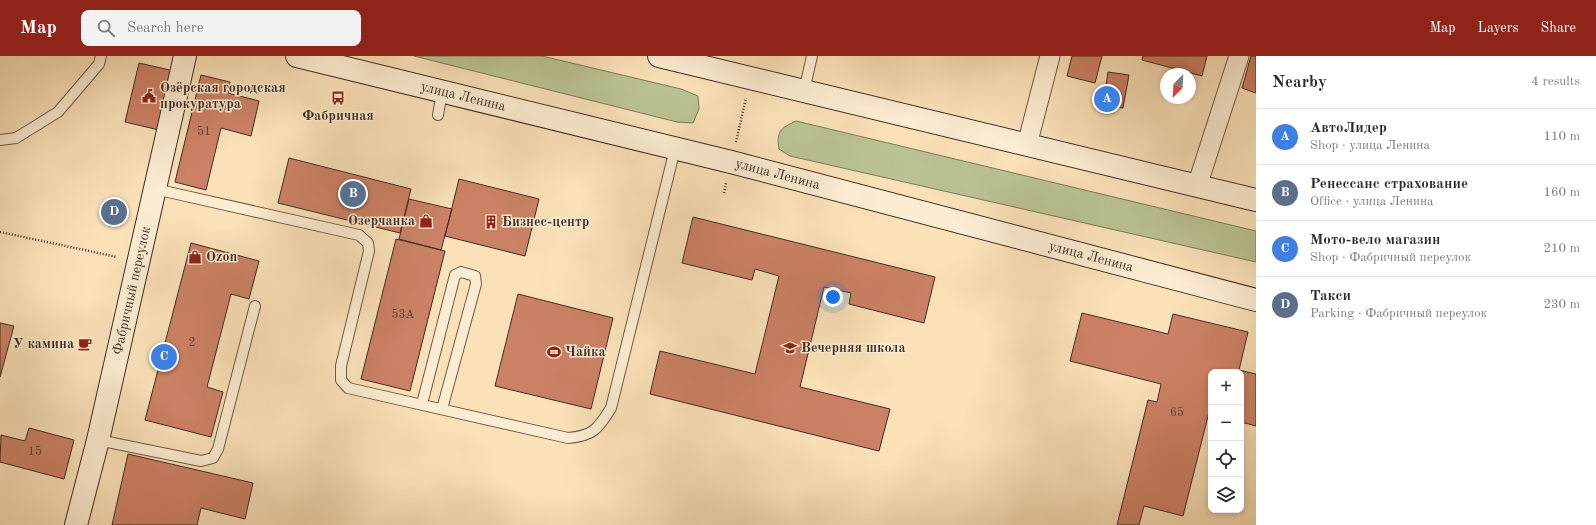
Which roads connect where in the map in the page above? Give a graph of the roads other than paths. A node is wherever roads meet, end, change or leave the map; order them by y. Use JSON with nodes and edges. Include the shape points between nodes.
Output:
{"nodes":[{"id":1,"x":101,"y":56,"type":"edge"},
{"id":2,"x":186,"y":56,"type":"edge"},
{"id":3,"x":297,"y":56,"type":"edge"},
{"id":4,"x":659,"y":56,"type":"edge"},
{"id":5,"x":812,"y":56,"type":"edge"},
{"id":6,"x":1050,"y":56,"type":"edge"},
{"id":7,"x":1239,"y":56,"type":"edge"},
{"id":8,"x":804,"y":90,"type":"junction"},
{"id":9,"x":442,"y":92,"type":"junction"},
{"id":10,"x":438,"y":115,"type":"dead end"},
{"id":11,"x":0,"y":140,"type":"edge"},
{"id":12,"x":1027,"y":145,"type":"junction"},
{"id":13,"x":675,"y":149,"type":"junction"},
{"id":14,"x":1197,"y":186,"type":"junction"},
{"id":15,"x":155,"y":189,"type":"junction"},
{"id":16,"x":1256,"y":200,"type":"edge"},
{"id":17,"x":1256,"y":300,"type":"edge"},
{"id":18,"x":255,"y":306,"type":"dead end"},
{"id":19,"x":422,"y":404,"type":"junction"},
{"id":20,"x":442,"y":409,"type":"junction"},
{"id":21,"x":98,"y":440,"type":"junction"},
{"id":22,"x":76,"y":525,"type":"edge"}],
"edges":[{"from":1,"to":11,"type":"lane","via":[[99,64],[58,112],[16,138]]},
{"from":2,"to":15,"type":"main road","name":"Фабричный переулок"},
{"from":3,"to":9,"type":"main road","name":"улица Ленина"},
{"from":4,"to":8,"type":"main road"},
{"from":5,"to":8,"type":"lane"},
{"from":6,"to":12,"type":"street"},
{"from":7,"to":14,"type":"street"},
{"from":8,"to":12,"type":"main road"},
{"from":9,"to":10,"type":"lane"},
{"from":9,"to":13,"type":"main road","name":"улица Ленина"},
{"from":12,"to":14,"type":"main road"},
{"from":13,"to":17,"type":"main road","name":"улица Ленина"},
{"from":13,"to":20,"type":"lane","via":[[611,408],[601,425],[584,436],[568,438]]},
{"from":14,"to":16,"type":"main road"},
{"from":15,"to":19,"type":"lane","via":[[359,235],[368,243],[369,252],[341,366],[341,380],[348,388]]},
{"from":15,"to":21,"type":"main road","name":"Фабричный переулок"},
{"from":18,"to":21,"type":"lane","via":[[218,449],[213,458],[201,461]]},
{"from":19,"to":20,"type":"lane"},
{"from":19,"to":20,"type":"lane","via":[[455,275],[461,272],[475,276],[476,284]]},
{"from":21,"to":22,"type":"main road","name":"Фабричный переулок"}]}
